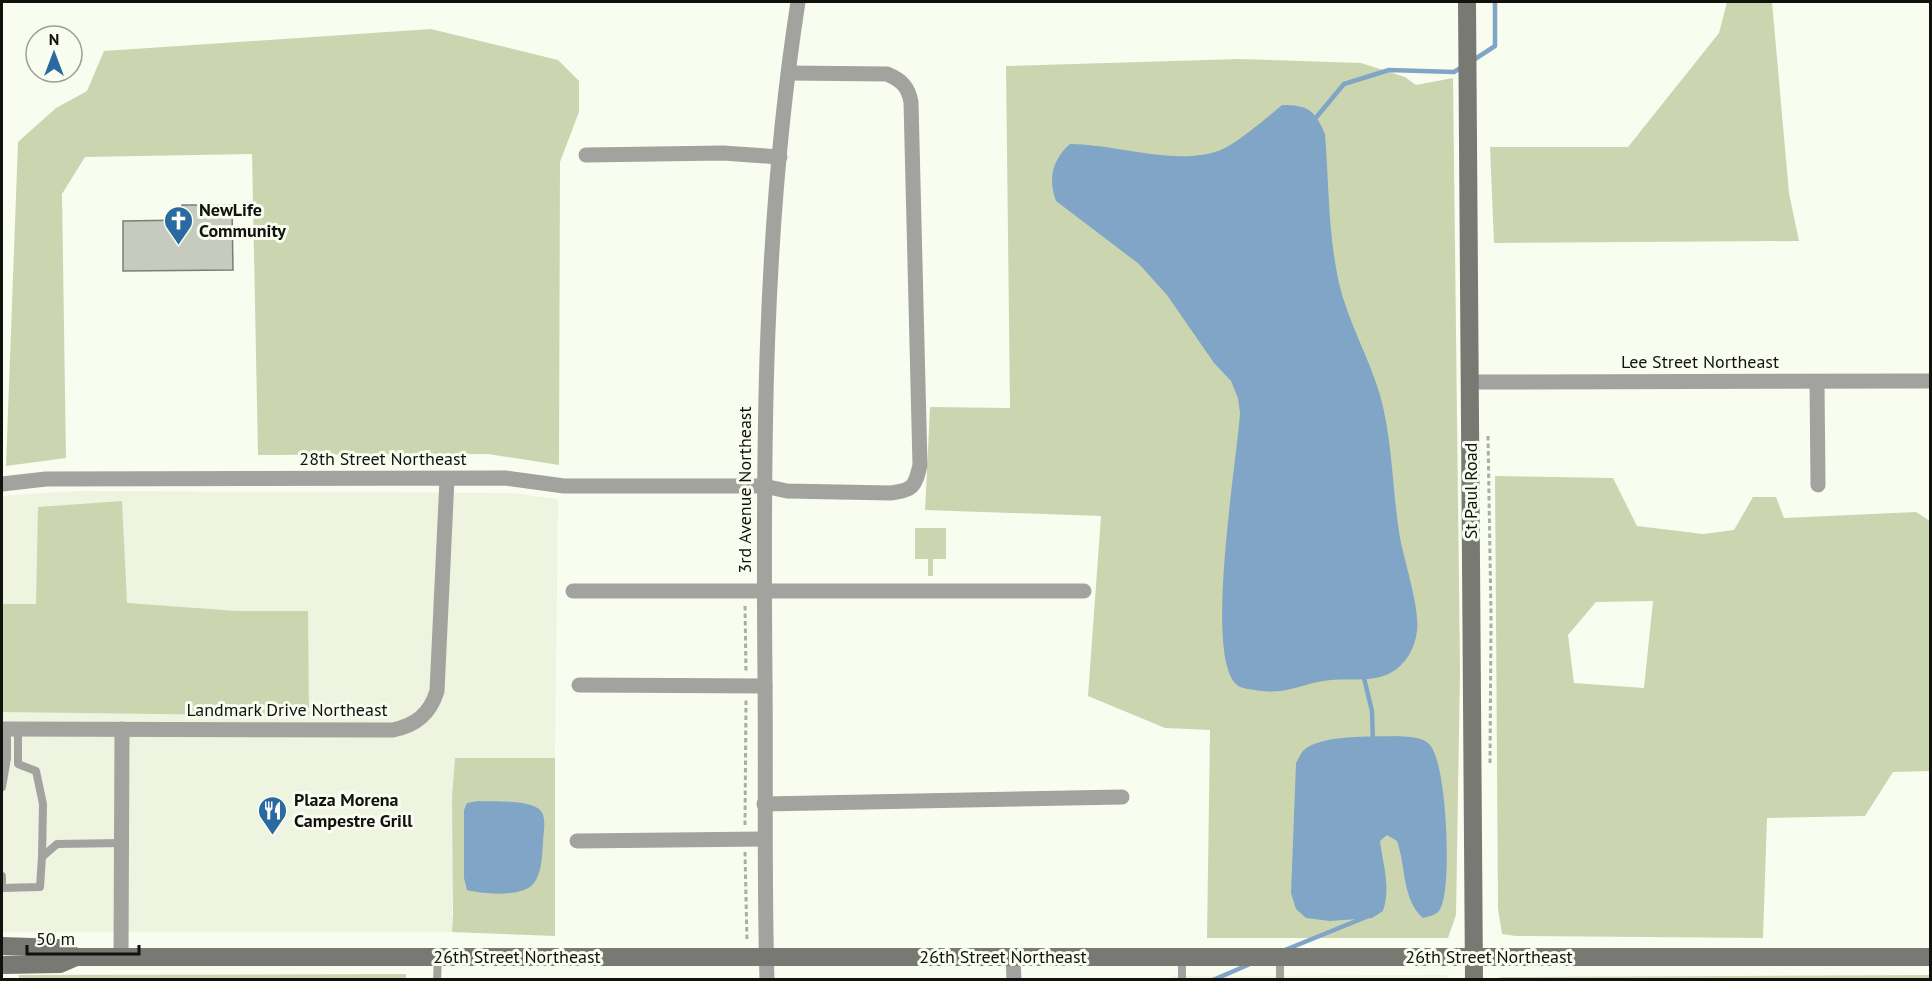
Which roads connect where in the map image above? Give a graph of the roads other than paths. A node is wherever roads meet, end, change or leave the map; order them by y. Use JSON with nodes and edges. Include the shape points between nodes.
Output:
{"nodes":[{"id":1,"x":798,"y":2,"type":"edge"},
{"id":2,"x":1467,"y":2,"type":"edge"},
{"id":3,"x":789,"y":73,"type":"junction"},
{"id":4,"x":586,"y":155,"type":"dead end"},
{"id":5,"x":780,"y":157,"type":"junction"},
{"id":6,"x":1930,"y":381,"type":"edge"},
{"id":7,"x":1470,"y":382,"type":"junction"},
{"id":8,"x":1817,"y":382,"type":"junction"},
{"id":9,"x":447,"y":478,"type":"junction"},
{"id":10,"x":2,"y":484,"type":"edge"},
{"id":11,"x":1818,"y":485,"type":"dead end"},
{"id":12,"x":764,"y":486,"type":"junction"},
{"id":13,"x":573,"y":591,"type":"dead end"},
{"id":14,"x":765,"y":591,"type":"junction"},
{"id":15,"x":1084,"y":591,"type":"dead end"},
{"id":16,"x":579,"y":685,"type":"dead end"},
{"id":17,"x":765,"y":686,"type":"junction"},
{"id":18,"x":9,"y":729,"type":"edge"},
{"id":19,"x":122,"y":729,"type":"junction"},
{"id":20,"x":2,"y":787,"type":"edge"},
{"id":21,"x":1122,"y":797,"type":"dead end"},
{"id":22,"x":764,"y":804,"type":"junction"},
{"id":23,"x":765,"y":839,"type":"junction"},
{"id":24,"x":577,"y":841,"type":"dead end"},
{"id":25,"x":122,"y":843,"type":"junction"},
{"id":26,"x":42,"y":857,"type":"junction"},
{"id":27,"x":2,"y":876,"type":"edge"},
{"id":28,"x":2,"y":946,"type":"edge"},
{"id":29,"x":76,"y":957,"type":"junction"},
{"id":30,"x":121,"y":957,"type":"junction"},
{"id":31,"x":438,"y":957,"type":"junction"},
{"id":32,"x":766,"y":957,"type":"junction"},
{"id":33,"x":1013,"y":957,"type":"junction"},
{"id":34,"x":1182,"y":957,"type":"junction"},
{"id":35,"x":1280,"y":957,"type":"junction"},
{"id":36,"x":1930,"y":957,"type":"edge"},
{"id":37,"x":1474,"y":958,"type":"junction"},
{"id":38,"x":2,"y":965,"type":"edge"},
{"id":39,"x":437,"y":980,"type":"edge"},
{"id":40,"x":767,"y":980,"type":"edge"},
{"id":41,"x":1014,"y":980,"type":"edge"},
{"id":42,"x":1182,"y":980,"type":"edge"},
{"id":43,"x":1280,"y":980,"type":"edge"},
{"id":44,"x":1474,"y":980,"type":"edge"}],
"edges":[{"from":1,"to":3,"type":"street","name":"3rd Avenue Northeast"},
{"from":2,"to":7,"type":"main road","name":"St Paul Road"},
{"from":3,"to":5,"type":"street","name":"3rd Avenue Northeast"},
{"from":3,"to":12,"type":"street","name":"28th Street Northeast","via":[[888,74],[909,90],[920,465],[915,485],[906,491],[787,491]]},
{"from":4,"to":5,"type":"street","via":[[723,153]]},
{"from":5,"to":12,"type":"street","name":"3rd Avenue Northeast","via":[[766,358]]},
{"from":6,"to":8,"type":"street","name":"Lee Street Northeast"},
{"from":7,"to":8,"type":"street","name":"Lee Street Northeast"},
{"from":7,"to":37,"type":"main road","name":"St Paul Road"},
{"from":8,"to":11,"type":"street"},
{"from":9,"to":10,"type":"street","name":"28th Street Northeast","via":[[46,479]]},
{"from":9,"to":12,"type":"street","name":"28th Street Northeast","via":[[505,478],[564,486]]},
{"from":9,"to":19,"type":"street","name":"Landmark Drive Northeast","via":[[437,692],[420,719],[393,730]]},
{"from":12,"to":14,"type":"street","name":"3rd Avenue Northeast"},
{"from":13,"to":14,"type":"street"},
{"from":14,"to":15,"type":"street"},
{"from":14,"to":17,"type":"street","name":"3rd Avenue Northeast"},
{"from":16,"to":17,"type":"street"},
{"from":17,"to":22,"type":"street","name":"3rd Avenue Northeast"},
{"from":18,"to":19,"type":"street","name":"Landmark Drive Northeast"},
{"from":18,"to":20,"type":"lane"},
{"from":18,"to":26,"type":"lane","via":[[18,764],[36,771],[43,804]]},
{"from":19,"to":25,"type":"street"},
{"from":21,"to":22,"type":"street"},
{"from":22,"to":23,"type":"street","name":"3rd Avenue Northeast"},
{"from":23,"to":24,"type":"street"},
{"from":23,"to":32,"type":"street","name":"3rd Avenue Northeast"},
{"from":25,"to":26,"type":"lane","via":[[57,844]]},
{"from":25,"to":30,"type":"street"},
{"from":26,"to":27,"type":"lane","via":[[40,887],[2,888]]},
{"from":28,"to":29,"type":"main road","name":"26th Street Northeast","via":[[60,948]]},
{"from":29,"to":30,"type":"main road","name":"26th Street Northeast"},
{"from":29,"to":38,"type":"main road","name":"26th Street Northeast","via":[[60,964]]},
{"from":30,"to":31,"type":"main road","name":"26th Street Northeast"},
{"from":31,"to":32,"type":"main road","name":"26th Street Northeast"},
{"from":31,"to":39,"type":"lane"},
{"from":32,"to":33,"type":"main road","name":"26th Street Northeast"},
{"from":32,"to":40,"type":"street","name":"3rd Avenue Northeast"},
{"from":33,"to":34,"type":"main road","name":"26th Street Northeast"},
{"from":33,"to":41,"type":"street"},
{"from":34,"to":35,"type":"main road","name":"26th Street Northeast"},
{"from":34,"to":42,"type":"lane"},
{"from":35,"to":37,"type":"main road","name":"26th Street Northeast"},
{"from":35,"to":43,"type":"lane"},
{"from":36,"to":37,"type":"main road","name":"26th Street Northeast"},
{"from":37,"to":44,"type":"main road","name":"St Paul Road"}]}
